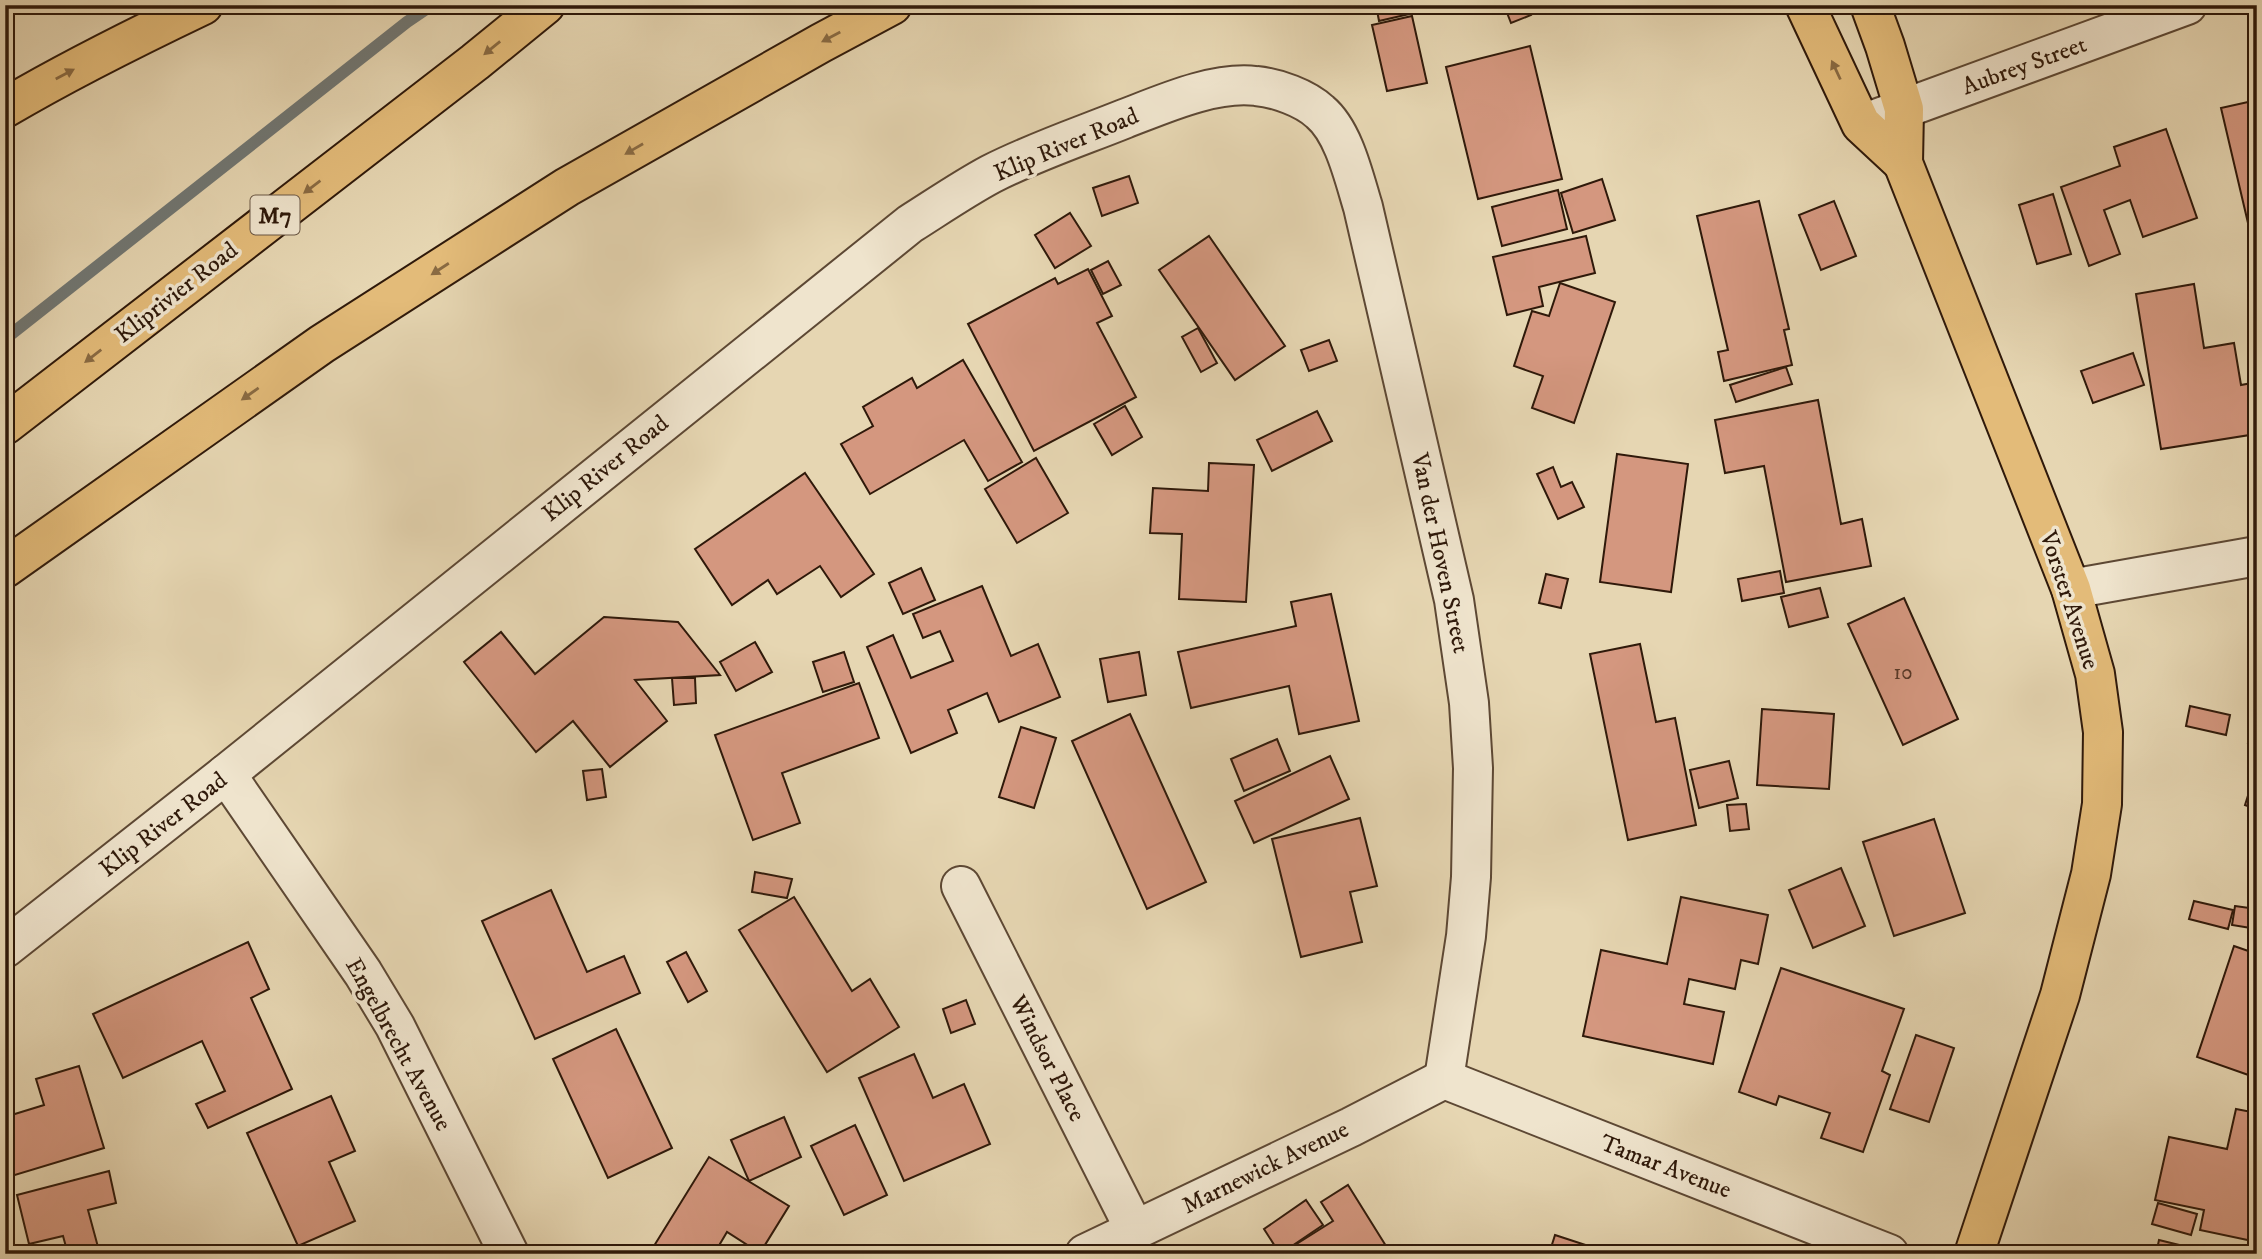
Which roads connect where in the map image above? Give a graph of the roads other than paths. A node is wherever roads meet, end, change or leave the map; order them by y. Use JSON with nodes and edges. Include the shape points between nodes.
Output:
{"nodes":[{"id":1,"x":203,"y":5,"type":"edge"},
{"id":2,"x":545,"y":5,"type":"edge"},
{"id":3,"x":892,"y":5,"type":"edge"},
{"id":4,"x":1805,"y":5,"type":"edge"},
{"id":5,"x":1870,"y":5,"type":"edge"},
{"id":6,"x":2187,"y":5,"type":"edge"},
{"id":7,"x":1256,"y":86,"type":"joint"},
{"id":8,"x":5,"y":108,"type":"edge"},
{"id":9,"x":1904,"y":109,"type":"junction"},
{"id":10,"x":1861,"y":124,"type":"junction"},
{"id":11,"x":1903,"y":163,"type":"junction"},
{"id":12,"x":5,"y":425,"type":"edge"},
{"id":13,"x":2257,"y":555,"type":"edge"},
{"id":14,"x":5,"y":568,"type":"edge"},
{"id":15,"x":2071,"y":589,"type":"junction"},
{"id":16,"x":226,"y":774,"type":"junction"},
{"id":17,"x":961,"y":886,"type":"dead end"},
{"id":18,"x":5,"y":948,"type":"edge"},
{"id":19,"x":1444,"y":1079,"type":"junction"},
{"id":20,"x":1135,"y":1230,"type":"junction"},
{"id":21,"x":509,"y":1254,"type":"edge"},
{"id":22,"x":1086,"y":1254,"type":"edge"},
{"id":23,"x":1889,"y":1254,"type":"edge"},
{"id":24,"x":1974,"y":1254,"type":"edge"}],
"edges":[{"from":8,"to":1,"type":"main road","one_way":true},
{"from":2,"to":12,"type":"main road","name":"Kliprivier Road","number":"M7","one_way":true},
{"from":3,"to":14,"type":"main road","one_way":true,"via":[[566,187],[322,344]]},
{"from":10,"to":4,"type":"main road","name":"Vorster Avenue","one_way":true},
{"from":5,"to":9,"type":"main road","name":"Vorster Avenue"},
{"from":6,"to":9,"type":"street","name":"Aubrey Street"},
{"from":7,"to":16,"type":"street","name":"Klip River Road","via":[[1199,92],[1036,153],[972,185],[910,225]]},
{"from":7,"to":19,"type":"street","name":"Van der Hoven Street","via":[[1301,100],[1321,112],[1348,158],[1454,600],[1473,768],[1466,936]]},
{"from":9,"to":10,"type":"street","name":"Aubrey Street"},
{"from":9,"to":11,"type":"main road","name":"Vorster Avenue"},
{"from":10,"to":11,"type":"main road","name":"Vorster Avenue"},
{"from":11,"to":15,"type":"main road","name":"Vorster Avenue"},
{"from":13,"to":15,"type":"street"},
{"from":15,"to":24,"type":"main road","name":"Vorster Avenue","via":[[2095,674],[2103,732],[2102,804],[2091,874],[2060,995]]},
{"from":16,"to":18,"type":"street","name":"Klip River Road"},
{"from":16,"to":21,"type":"street","name":"Engelbrecht Avenue","via":[[395,1026]]},
{"from":17,"to":20,"type":"street","name":"Windsor Place"},
{"from":19,"to":20,"type":"street","name":"Marnewick Avenue"},
{"from":19,"to":23,"type":"street","name":"Tamar Avenue"},
{"from":20,"to":22,"type":"street","name":"Marnewick Avenue"}]}
